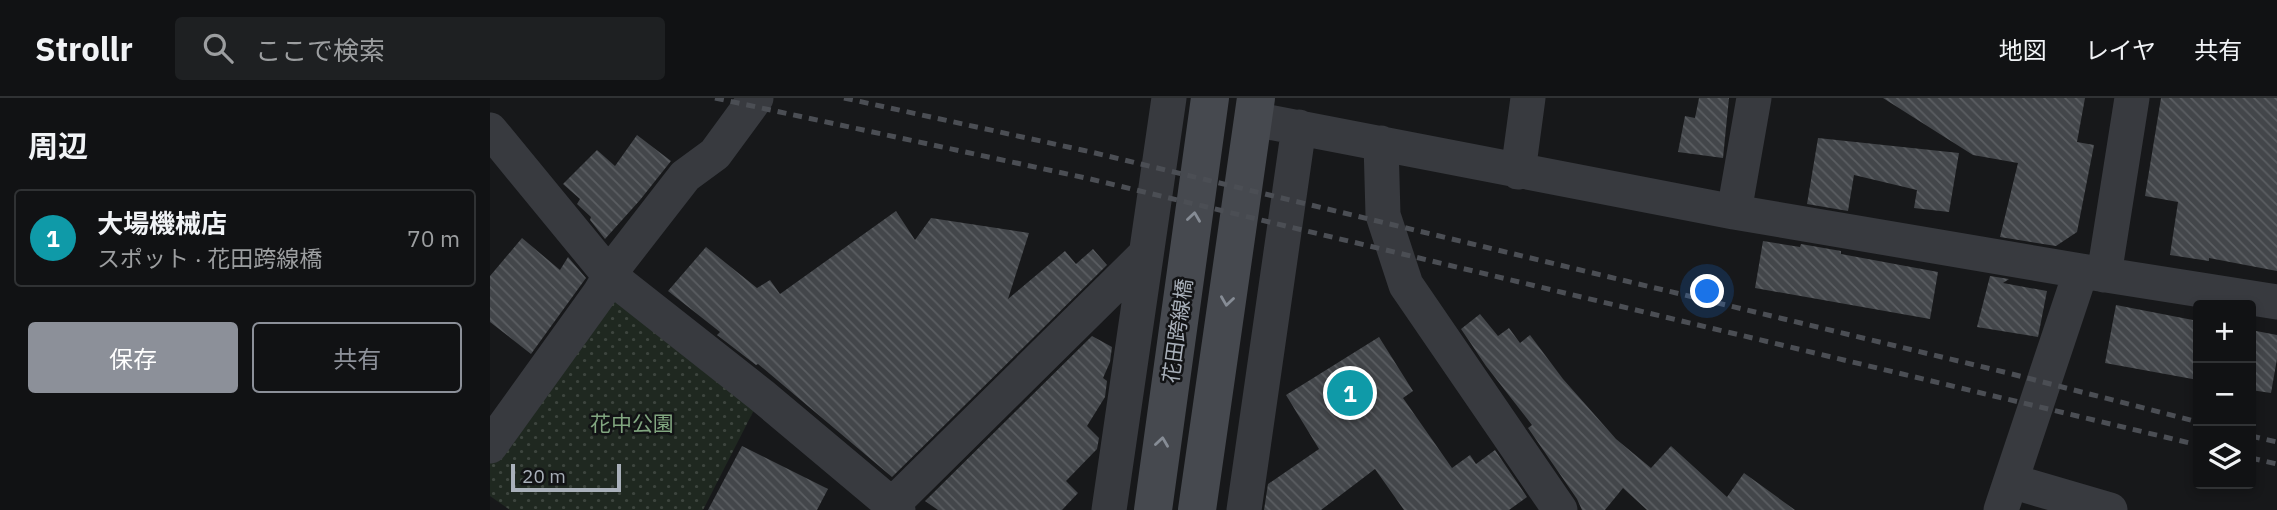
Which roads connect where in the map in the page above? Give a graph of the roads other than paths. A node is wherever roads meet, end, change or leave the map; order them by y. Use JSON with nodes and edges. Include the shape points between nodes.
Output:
{"nodes":[{"id":1,"x":755,"y":98,"type":"edge"},
{"id":2,"x":1169,"y":98,"type":"edge"},
{"id":3,"x":1210,"y":98,"type":"edge"},
{"id":4,"x":1528,"y":98,"type":"edge"},
{"id":5,"x":1754,"y":98,"type":"edge"},
{"id":6,"x":2124,"y":104,"type":"edge"},
{"id":7,"x":1254,"y":108,"type":"edge"},
{"id":8,"x":1299,"y":127,"type":"junction"},
{"id":9,"x":490,"y":130,"type":"edge"},
{"id":10,"x":1381,"y":142,"type":"junction"},
{"id":11,"x":1518,"y":172,"type":"junction"},
{"id":12,"x":1734,"y":212,"type":"junction"},
{"id":13,"x":1146,"y":254,"type":"junction"},
{"id":14,"x":2093,"y":273,"type":"junction"},
{"id":15,"x":610,"y":276,"type":"junction"},
{"id":16,"x":2277,"y":302,"type":"edge"},
{"id":17,"x":490,"y":446,"type":"edge"},
{"id":18,"x":2006,"y":496,"type":"edge"},
{"id":19,"x":895,"y":508,"type":"edge"},
{"id":20,"x":1109,"y":510,"type":"edge"},
{"id":21,"x":1153,"y":510,"type":"edge"},
{"id":22,"x":1197,"y":510,"type":"edge"},
{"id":23,"x":1244,"y":510,"type":"edge"},
{"id":24,"x":1560,"y":510,"type":"edge"},
{"id":25,"x":2110,"y":510,"type":"edge"}],
"edges":[{"from":1,"to":15,"type":"street","via":[[715,154],[685,176]]},
{"from":2,"to":13,"type":"street"},
{"from":21,"to":3,"type":"street","name":"花田跨線橋","one_way":true},
{"from":4,"to":11,"type":"street"},
{"from":5,"to":12,"type":"street"},
{"from":6,"to":14,"type":"street"},
{"from":7,"to":8,"type":"street"},
{"from":7,"to":22,"type":"street","name":"花田跨線橋","one_way":true},
{"from":8,"to":10,"type":"street"},
{"from":8,"to":23,"type":"street"},
{"from":9,"to":15,"type":"street"},
{"from":10,"to":11,"type":"street"},
{"from":10,"to":24,"type":"street","via":[[1383,215],[1406,285]]},
{"from":11,"to":12,"type":"street"},
{"from":12,"to":14,"type":"street"},
{"from":13,"to":19,"type":"street"},
{"from":13,"to":20,"type":"street"},
{"from":14,"to":16,"type":"street"},
{"from":14,"to":18,"type":"street"},
{"from":15,"to":17,"type":"street"},
{"from":15,"to":19,"type":"street","via":[[761,394]]},
{"from":18,"to":25,"type":"street"}]}
